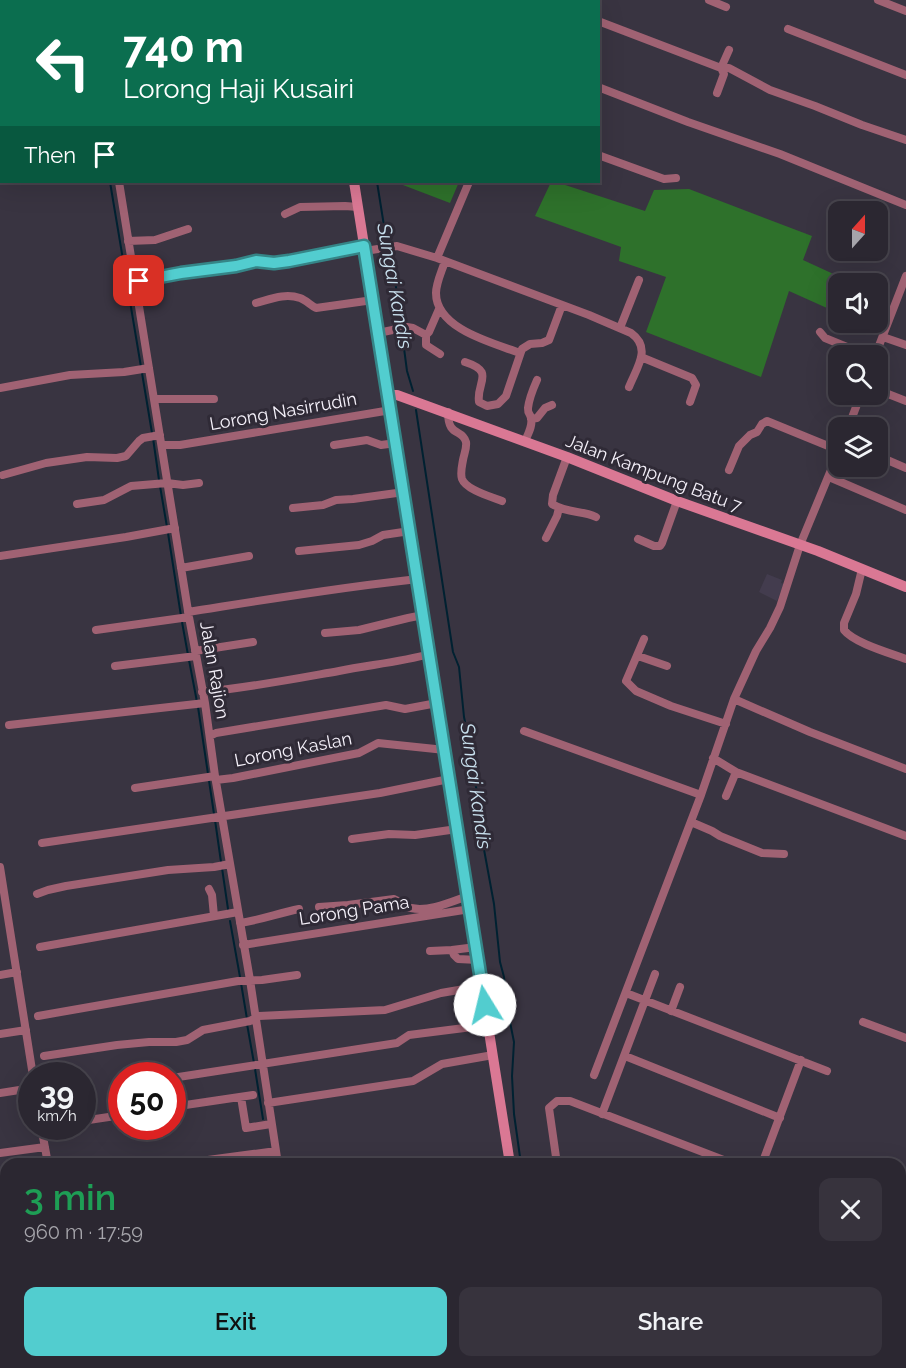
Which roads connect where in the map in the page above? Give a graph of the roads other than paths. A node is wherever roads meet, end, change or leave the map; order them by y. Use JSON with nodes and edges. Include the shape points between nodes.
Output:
{"nodes":[{"id":1,"x":710,"y":0,"type":"edge"},
{"id":2,"x":878,"y":0,"type":"edge"},
{"id":3,"x":893,"y":0,"type":"edge"},
{"id":4,"x":906,"y":5,"type":"edge"},
{"id":5,"x":726,"y":7,"type":"dead end"},
{"id":6,"x":906,"y":11,"type":"edge"},
{"id":7,"x":600,"y":22,"type":"edge"},
{"id":8,"x":788,"y":29,"type":"dead end"},
{"id":9,"x":729,"y":50,"type":"dead end"},
{"id":10,"x":721,"y":68,"type":"junction"},
{"id":11,"x":906,"y":75,"type":"edge"},
{"id":12,"x":600,"y":88,"type":"edge"},
{"id":13,"x":717,"y":93,"type":"dead end"},
{"id":14,"x":906,"y":140,"type":"edge"},
{"id":15,"x":600,"y":156,"type":"edge"},
{"id":16,"x":676,"y":178,"type":"dead end"},
{"id":17,"x":119,"y":183,"type":"edge"},
{"id":18,"x":354,"y":183,"type":"edge"},
{"id":19,"x":469,"y":183,"type":"edge"},
{"id":20,"x":906,"y":205,"type":"edge"},
{"id":21,"x":358,"y":207,"type":"junction"},
{"id":22,"x":285,"y":214,"type":"dead end"},
{"id":23,"x":188,"y":229,"type":"dead end"},
{"id":24,"x":128,"y":241,"type":"junction"},
{"id":25,"x":365,"y":249,"type":"junction"},
{"id":26,"x":441,"y":260,"type":"junction"},
{"id":27,"x":906,"y":279,"type":"edge"},
{"id":28,"x":639,"y":280,"type":"dead end"},
{"id":29,"x":137,"y":281,"type":"junction"},
{"id":30,"x":373,"y":300,"type":"junction"},
{"id":31,"x":256,"y":303,"type":"dead end"},
{"id":32,"x":562,"y":305,"type":"junction"},
{"id":33,"x":440,"y":309,"type":"junction"},
{"id":34,"x":620,"y":328,"type":"junction"},
{"id":35,"x":820,"y":332,"type":"dead end"},
{"id":36,"x":378,"y":333,"type":"junction"},
{"id":37,"x":426,"y":335,"type":"junction"},
{"id":38,"x":883,"y":337,"type":"junction"},
{"id":39,"x":842,"y":345,"type":"edge"},
{"id":40,"x":880,"y":345,"type":"edge"},
{"id":41,"x":906,"y":345,"type":"edge"},
{"id":42,"x":520,"y":353,"type":"junction"},
{"id":43,"x":440,"y":354,"type":"dead end"},
{"id":44,"x":641,"y":357,"type":"junction"},
{"id":45,"x":465,"y":362,"type":"dead end"},
{"id":46,"x":144,"y":370,"type":"junction"},
{"id":47,"x":537,"y":380,"type":"dead end"},
{"id":48,"x":0,"y":387,"type":"edge"},
{"id":49,"x":629,"y":387,"type":"dead end"},
{"id":50,"x":888,"y":394,"type":"edge"},
{"id":51,"x":388,"y":395,"type":"junction"},
{"id":52,"x":154,"y":399,"type":"junction"},
{"id":53,"x":214,"y":399,"type":"dead end"},
{"id":54,"x":906,"y":401,"type":"edge"},
{"id":55,"x":690,"y":402,"type":"dead end"},
{"id":56,"x":552,"y":405,"type":"dead end"},
{"id":57,"x":391,"y":410,"type":"junction"},
{"id":58,"x":448,"y":412,"type":"junction"},
{"id":59,"x":531,"y":419,"type":"junction"},
{"id":60,"x":155,"y":435,"type":"junction"},
{"id":61,"x":525,"y":441,"type":"junction"},
{"id":62,"x":396,"y":443,"type":"junction"},
{"id":63,"x":171,"y":445,"type":"junction"},
{"id":64,"x":334,"y":445,"type":"dead end"},
{"id":65,"x":828,"y":448,"type":"edge"},
{"id":66,"x":567,"y":457,"type":"junction"},
{"id":67,"x":888,"y":460,"type":"edge"},
{"id":68,"x":906,"y":468,"type":"edge"},
{"id":69,"x":729,"y":470,"type":"dead end"},
{"id":70,"x":3,"y":475,"type":"dead end"},
{"id":71,"x":829,"y":477,"type":"joint"},
{"id":72,"x":199,"y":483,"type":"dead end"},
{"id":73,"x":162,"y":484,"type":"junction"},
{"id":74,"x":404,"y":492,"type":"junction"},
{"id":75,"x":502,"y":501,"type":"dead end"},
{"id":76,"x":677,"y":501,"type":"junction"},
{"id":77,"x":77,"y":504,"type":"dead end"},
{"id":78,"x":293,"y":508,"type":"dead end"},
{"id":79,"x":559,"y":508,"type":"junction"},
{"id":80,"x":906,"y":510,"type":"edge"},
{"id":81,"x":596,"y":518,"type":"dead end"},
{"id":82,"x":170,"y":530,"type":"junction"},
{"id":83,"x":406,"y":532,"type":"junction"},
{"id":84,"x":546,"y":538,"type":"dead end"},
{"id":85,"x":638,"y":539,"type":"dead end"},
{"id":86,"x":800,"y":545,"type":"junction"},
{"id":87,"x":299,"y":551,"type":"dead end"},
{"id":88,"x":0,"y":556,"type":"edge"},
{"id":89,"x":249,"y":556,"type":"dead end"},
{"id":90,"x":186,"y":567,"type":"junction"},
{"id":91,"x":862,"y":569,"type":"junction"},
{"id":92,"x":418,"y":579,"type":"junction"},
{"id":93,"x":906,"y":587,"type":"edge"},
{"id":94,"x":423,"y":615,"type":"junction"},
{"id":95,"x":185,"y":616,"type":"junction"},
{"id":96,"x":96,"y":630,"type":"dead end"},
{"id":97,"x":325,"y":633,"type":"dead end"},
{"id":98,"x":644,"y":639,"type":"dead end"},
{"id":99,"x":253,"y":642,"type":"dead end"},
{"id":100,"x":196,"y":653,"type":"junction"},
{"id":101,"x":430,"y":654,"type":"junction"},
{"id":102,"x":638,"y":656,"type":"junction"},
{"id":103,"x":906,"y":659,"type":"edge"},
{"id":104,"x":116,"y":666,"type":"dead end"},
{"id":105,"x":667,"y":666,"type":"dead end"},
{"id":106,"x":202,"y":692,"type":"junction"},
{"id":107,"x":735,"y":699,"type":"junction"},
{"id":108,"x":433,"y":703,"type":"junction"},
{"id":109,"x":200,"y":704,"type":"junction"},
{"id":110,"x":726,"y":724,"type":"junction"},
{"id":111,"x":9,"y":725,"type":"dead end"},
{"id":112,"x":524,"y":731,"type":"dead end"},
{"id":113,"x":217,"y":734,"type":"junction"},
{"id":114,"x":439,"y":749,"type":"junction"},
{"id":115,"x":713,"y":758,"type":"junction"},
{"id":116,"x":906,"y":769,"type":"edge"},
{"id":117,"x":736,"y":772,"type":"junction"},
{"id":118,"x":214,"y":778,"type":"junction"},
{"id":119,"x":443,"y":780,"type":"junction"},
{"id":120,"x":135,"y":788,"type":"dead end"},
{"id":121,"x":701,"y":795,"type":"junction"},
{"id":122,"x":726,"y":796,"type":"dead end"},
{"id":123,"x":223,"y":816,"type":"junction"},
{"id":124,"x":691,"y":822,"type":"junction"},
{"id":125,"x":457,"y":829,"type":"junction"},
{"id":126,"x":906,"y":836,"type":"edge"},
{"id":127,"x":352,"y":839,"type":"dead end"},
{"id":128,"x":42,"y":843,"type":"dead end"},
{"id":129,"x":784,"y":854,"type":"dead end"},
{"id":130,"x":228,"y":864,"type":"junction"},
{"id":131,"x":0,"y":867,"type":"edge"},
{"id":132,"x":209,"y":889,"type":"dead end"},
{"id":133,"x":37,"y":894,"type":"dead end"},
{"id":134,"x":468,"y":896,"type":"junction"},
{"id":135,"x":319,"y":907,"type":"dead end"},
{"id":136,"x":299,"y":909,"type":"dead end"},
{"id":137,"x":464,"y":909,"type":"junction"},
{"id":138,"x":238,"y":912,"type":"junction"},
{"id":139,"x":214,"y":916,"type":"junction"},
{"id":140,"x":4,"y":917,"type":"edge"},
{"id":141,"x":240,"y":922,"type":"junction"},
{"id":142,"x":249,"y":944,"type":"junction"},
{"id":143,"x":476,"y":947,"type":"junction"},
{"id":144,"x":40,"y":948,"type":"dead end"},
{"id":145,"x":452,"y":950,"type":"junction"},
{"id":146,"x":430,"y":951,"type":"dead end"},
{"id":147,"x":478,"y":960,"type":"junction"},
{"id":148,"x":17,"y":972,"type":"junction"},
{"id":149,"x":655,"y":974,"type":"dead end"},
{"id":150,"x":0,"y":975,"type":"edge"},
{"id":151,"x":297,"y":975,"type":"dead end"},
{"id":152,"x":250,"y":980,"type":"junction"},
{"id":153,"x":477,"y":987,"type":"junction"},
{"id":154,"x":680,"y":987,"type":"dead end"},
{"id":155,"x":626,"y":993,"type":"junction"},
{"id":156,"x":645,"y":1000,"type":"junction"},
{"id":157,"x":671,"y":1011,"type":"junction"},
{"id":158,"x":38,"y":1016,"type":"dead end"},
{"id":159,"x":254,"y":1019,"type":"junction"},
{"id":160,"x":862,"y":1022,"type":"dead end"},
{"id":161,"x":482,"y":1026,"type":"junction"},
{"id":162,"x":26,"y":1030,"type":"junction"},
{"id":163,"x":0,"y":1034,"type":"edge"},
{"id":164,"x":906,"y":1038,"type":"edge"},
{"id":165,"x":44,"y":1056,"type":"dead end"},
{"id":166,"x":487,"y":1056,"type":"junction"},
{"id":167,"x":625,"y":1056,"type":"junction"},
{"id":168,"x":801,"y":1060,"type":"junction"},
{"id":169,"x":31,"y":1062,"type":"edge"},
{"id":170,"x":263,"y":1065,"type":"junction"},
{"id":171,"x":827,"y":1071,"type":"dead end"},
{"id":172,"x":594,"y":1075,"type":"dead end"},
{"id":173,"x":186,"y":1076,"type":"edge"},
{"id":174,"x":18,"y":1090,"type":"edge"},
{"id":175,"x":0,"y":1093,"type":"edge"},
{"id":176,"x":253,"y":1095,"type":"dead end"},
{"id":177,"x":241,"y":1097,"type":"junction"},
{"id":178,"x":275,"y":1102,"type":"junction"},
{"id":179,"x":186,"y":1105,"type":"edge"},
{"id":180,"x":602,"y":1114,"type":"junction"},
{"id":181,"x":780,"y":1118,"type":"junction"},
{"id":182,"x":271,"y":1124,"type":"junction"},
{"id":183,"x":44,"y":1140,"type":"edge"},
{"id":184,"x":45,"y":1147,"type":"junction"},
{"id":185,"x":274,"y":1152,"type":"junction"},
{"id":186,"x":0,"y":1154,"type":"edge"},
{"id":187,"x":47,"y":1158,"type":"edge"},
{"id":188,"x":229,"y":1158,"type":"edge"},
{"id":189,"x":276,"y":1158,"type":"edge"},
{"id":190,"x":509,"y":1158,"type":"edge"},
{"id":191,"x":557,"y":1158,"type":"edge"},
{"id":192,"x":718,"y":1158,"type":"edge"},
{"id":193,"x":764,"y":1158,"type":"edge"}],
"edges":[{"from":1,"to":5,"type":"street"},
{"from":2,"to":6,"type":"street"},
{"from":3,"to":4,"type":"street"},
{"from":7,"to":10,"type":"street"},
{"from":8,"to":11,"type":"street"},
{"from":9,"to":10,"type":"street"},
{"from":10,"to":13,"type":"street"},
{"from":10,"to":14,"type":"street"},
{"from":12,"to":20,"type":"street"},
{"from":15,"to":16,"type":"street","via":[[664,179]]},
{"from":17,"to":24,"type":"street","name":"Jalan Rajion"},
{"from":18,"to":21,"type":"main road"},
{"from":19,"to":26,"type":"street"},
{"from":21,"to":22,"type":"street","via":[[300,207]]},
{"from":21,"to":25,"type":"main road"},
{"from":23,"to":24,"type":"street","via":[[155,240]]},
{"from":24,"to":29,"type":"street","name":"Jalan Rajion"},
{"from":25,"to":26,"type":"street","via":[[397,246]]},
{"from":25,"to":29,"type":"street","via":[[274,263],[256,261]]},
{"from":25,"to":30,"type":"main road"},
{"from":26,"to":32,"type":"street"},
{"from":26,"to":33,"type":"street","via":[[436,291]]},
{"from":27,"to":38,"type":"street"},
{"from":28,"to":34,"type":"street"},
{"from":29,"to":46,"type":"street","name":"Jalan Rajion"},
{"from":30,"to":31,"type":"street","via":[[316,308],[302,298],[281,296]]},
{"from":30,"to":36,"type":"main road"},
{"from":32,"to":34,"type":"street"},
{"from":32,"to":42,"type":"street","via":[[549,340],[530,344]]},
{"from":33,"to":37,"type":"street"},
{"from":33,"to":42,"type":"street","via":[[468,334]]},
{"from":34,"to":44,"type":"street","via":[[637,337]]},
{"from":35,"to":39,"type":"street"},
{"from":36,"to":37,"type":"street","via":[[407,327]]},
{"from":36,"to":51,"type":"main road"},
{"from":37,"to":43,"type":"street","via":[[426,345]]},
{"from":38,"to":40,"type":"street"},
{"from":38,"to":41,"type":"street"},
{"from":42,"to":45,"type":"street","via":[[506,396],[498,404],[487,406],[479,402],[478,396],[482,373]]},
{"from":44,"to":49,"type":"street"},
{"from":44,"to":55,"type":"street","via":[[692,378],[696,385]]},
{"from":46,"to":48,"type":"street","via":[[70,375]]},
{"from":46,"to":52,"type":"street","name":"Jalan Rajion"},
{"from":47,"to":59,"type":"street","via":[[528,408]]},
{"from":50,"to":54,"type":"street"},
{"from":51,"to":57,"type":"main road"},
{"from":51,"to":58,"type":"main road","name":"Jalan Kampung Batu 7"},
{"from":52,"to":53,"type":"street"},
{"from":52,"to":60,"type":"street","name":"Jalan Rajion"},
{"from":56,"to":59,"type":"street"},
{"from":57,"to":62,"type":"main road"},
{"from":57,"to":63,"type":"street","name":"Lorong Nasirrudin"},
{"from":58,"to":61,"type":"main road","name":"Jalan Kampung Batu 7"},
{"from":58,"to":75,"type":"street","via":[[452,429],[466,443],[463,480],[467,486]]},
{"from":59,"to":61,"type":"street"},
{"from":60,"to":63,"type":"street","name":"Jalan Rajion"},
{"from":60,"to":70,"type":"street","via":[[139,441],[126,456],[46,463]]},
{"from":61,"to":66,"type":"main road","name":"Jalan Kampung Batu 7"},
{"from":62,"to":64,"type":"street","via":[[381,445],[367,440]]},
{"from":62,"to":74,"type":"main road"},
{"from":63,"to":73,"type":"street","name":"Jalan Rajion"},
{"from":65,"to":69,"type":"street","via":[[767,421],[739,446]]},
{"from":66,"to":76,"type":"main road","name":"Jalan Kampung Batu 7"},
{"from":66,"to":79,"type":"street","via":[[553,495],[552,504]]},
{"from":67,"to":68,"type":"street"},
{"from":71,"to":80,"type":"street"},
{"from":71,"to":86,"type":"street"},
{"from":72,"to":73,"type":"street"},
{"from":73,"to":77,"type":"street","via":[[132,486],[104,500]]},
{"from":73,"to":82,"type":"street","name":"Jalan Rajion"},
{"from":74,"to":78,"type":"street"},
{"from":74,"to":83,"type":"main road"},
{"from":76,"to":85,"type":"street","via":[[660,546]]},
{"from":76,"to":86,"type":"main road","name":"Jalan Kampung Batu 7"},
{"from":79,"to":81,"type":"street"},
{"from":79,"to":84,"type":"street"},
{"from":82,"to":88,"type":"street"},
{"from":82,"to":90,"type":"street","name":"Jalan Rajion"},
{"from":83,"to":87,"type":"street","via":[[383,535],[359,545]]},
{"from":83,"to":92,"type":"main road"},
{"from":86,"to":91,"type":"main road","name":"Jalan Kampung Batu 7"},
{"from":86,"to":107,"type":"street","via":[[780,607]]},
{"from":89,"to":90,"type":"street"},
{"from":90,"to":95,"type":"street","name":"Jalan Rajion"},
{"from":91,"to":93,"type":"main road","name":"Jalan Kampung Batu 7"},
{"from":91,"to":103,"type":"street","via":[[844,630],[854,638]]},
{"from":92,"to":94,"type":"main road"},
{"from":92,"to":95,"type":"street","via":[[283,597]]},
{"from":94,"to":97,"type":"street","via":[[359,630]]},
{"from":94,"to":101,"type":"main road"},
{"from":95,"to":96,"type":"street"},
{"from":95,"to":100,"type":"street","name":"Jalan Rajion"},
{"from":98,"to":102,"type":"street"},
{"from":99,"to":100,"type":"street"},
{"from":100,"to":104,"type":"street"},
{"from":100,"to":106,"type":"street","name":"Jalan Rajion"},
{"from":101,"to":106,"type":"street"},
{"from":101,"to":108,"type":"main road"},
{"from":102,"to":105,"type":"street"},
{"from":102,"to":110,"type":"street","via":[[626,681],[636,691]]},
{"from":106,"to":109,"type":"street","name":"Jalan Rajion"},
{"from":107,"to":110,"type":"street"},
{"from":107,"to":116,"type":"street"},
{"from":108,"to":113,"type":"street","via":[[405,709],[386,705]]},
{"from":108,"to":114,"type":"main road"},
{"from":109,"to":111,"type":"street"},
{"from":109,"to":113,"type":"street","name":"Jalan Rajion"},
{"from":110,"to":115,"type":"street"},
{"from":112,"to":121,"type":"street"},
{"from":113,"to":118,"type":"street","name":"Jalan Rajion"},
{"from":114,"to":118,"type":"street","name":"Lorong Kaslan","via":[[378,743],[359,753],[233,778]]},
{"from":114,"to":119,"type":"main road"},
{"from":115,"to":117,"type":"street"},
{"from":115,"to":121,"type":"street"},
{"from":117,"to":122,"type":"street"},
{"from":117,"to":126,"type":"street"},
{"from":118,"to":120,"type":"street","name":"Lorong Kaslan"},
{"from":118,"to":123,"type":"street","name":"Jalan Rajion"},
{"from":119,"to":123,"type":"street"},
{"from":119,"to":125,"type":"main road"},
{"from":121,"to":124,"type":"street"},
{"from":123,"to":128,"type":"street"},
{"from":123,"to":130,"type":"street","name":"Jalan Rajion"},
{"from":124,"to":129,"type":"street","via":[[762,853]]},
{"from":124,"to":155,"type":"street"},
{"from":125,"to":127,"type":"street"},
{"from":125,"to":134,"type":"main road"},
{"from":130,"to":133,"type":"street","via":[[66,886]]},
{"from":130,"to":138,"type":"street","name":"Jalan Rajion"},
{"from":131,"to":140,"type":"street"},
{"from":132,"to":139,"type":"street"},
{"from":134,"to":135,"type":"street","via":[[431,908],[410,908],[394,899]]},
{"from":134,"to":137,"type":"main road"},
{"from":136,"to":141,"type":"street"},
{"from":137,"to":142,"type":"street","name":"Lorong Pama"},
{"from":137,"to":143,"type":"main road"},
{"from":138,"to":139,"type":"street"},
{"from":138,"to":141,"type":"street","name":"Jalan Rajion"},
{"from":139,"to":144,"type":"street"},
{"from":140,"to":148,"type":"street"},
{"from":141,"to":142,"type":"street","name":"Jalan Rajion"},
{"from":142,"to":152,"type":"street","name":"Jalan Rajion"},
{"from":143,"to":145,"type":"street"},
{"from":143,"to":147,"type":"main road"},
{"from":145,"to":146,"type":"street"},
{"from":145,"to":147,"type":"street","via":[[458,959]]},
{"from":147,"to":153,"type":"main road"},
{"from":148,"to":150,"type":"street"},
{"from":148,"to":162,"type":"street"},
{"from":149,"to":156,"type":"street"},
{"from":151,"to":152,"type":"street"},
{"from":152,"to":158,"type":"street"},
{"from":152,"to":159,"type":"street","name":"Jalan Rajion"},
{"from":153,"to":159,"type":"street","via":[[377,1011]]},
{"from":153,"to":161,"type":"main road"},
{"from":154,"to":157,"type":"street"},
{"from":155,"to":156,"type":"street"},
{"from":155,"to":172,"type":"street"},
{"from":156,"to":157,"type":"street"},
{"from":156,"to":167,"type":"street"},
{"from":157,"to":168,"type":"street"},
{"from":159,"to":165,"type":"street","via":[[203,1030],[176,1042],[117,1045]]},
{"from":159,"to":170,"type":"street","name":"Jalan Rajion"},
{"from":160,"to":164,"type":"street"},
{"from":161,"to":166,"type":"main road"},
{"from":161,"to":170,"type":"street","via":[[409,1035],[397,1043]]},
{"from":162,"to":163,"type":"street"},
{"from":162,"to":169,"type":"street"},
{"from":166,"to":178,"type":"street","via":[[442,1064],[413,1081]]},
{"from":166,"to":190,"type":"main road"},
{"from":167,"to":180,"type":"street"},
{"from":167,"to":181,"type":"street"},
{"from":168,"to":171,"type":"street"},
{"from":168,"to":181,"type":"street"},
{"from":170,"to":173,"type":"street"},
{"from":170,"to":178,"type":"street","name":"Jalan Rajion"},
{"from":174,"to":175,"type":"street"},
{"from":176,"to":177,"type":"street"},
{"from":177,"to":179,"type":"street"},
{"from":177,"to":182,"type":"street","via":[[246,1128]]},
{"from":178,"to":182,"type":"street","name":"Jalan Rajion"},
{"from":180,"to":191,"type":"street","via":[[570,1101],[557,1101],[549,1108]]},
{"from":180,"to":192,"type":"street"},
{"from":181,"to":193,"type":"street"},
{"from":182,"to":185,"type":"street","name":"Jalan Rajion"},
{"from":183,"to":184,"type":"street"},
{"from":184,"to":186,"type":"street"},
{"from":184,"to":187,"type":"street"},
{"from":185,"to":188,"type":"street"},
{"from":185,"to":189,"type":"street","name":"Jalan Rajion"}]}
